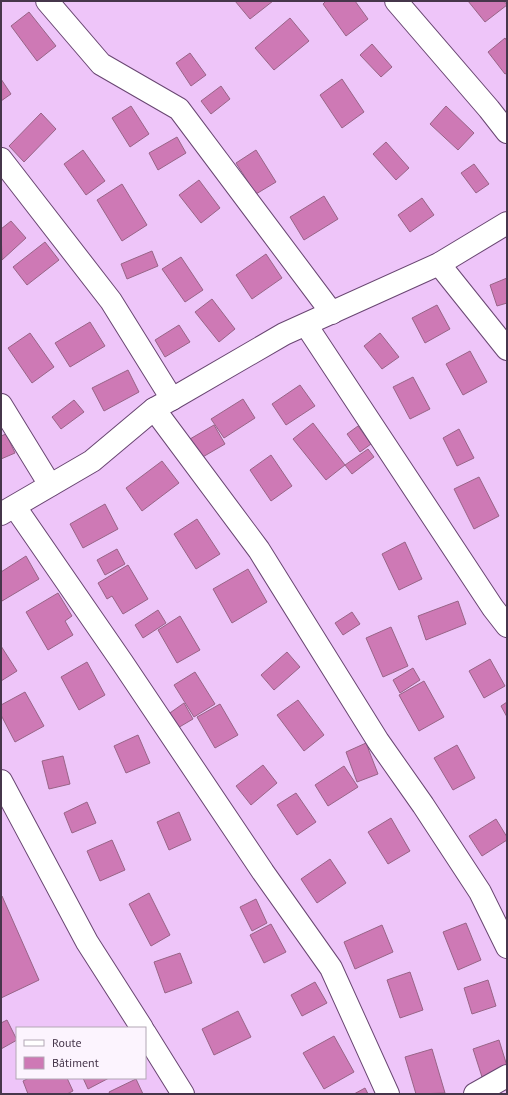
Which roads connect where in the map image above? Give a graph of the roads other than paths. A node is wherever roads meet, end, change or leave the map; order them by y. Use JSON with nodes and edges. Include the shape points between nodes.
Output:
{"nodes":[{"id":1,"x":47,"y":1,"type":"edge"},
{"id":2,"x":396,"y":1,"type":"edge"},
{"id":3,"x":507,"y":132,"type":"edge"},
{"id":4,"x":1,"y":159,"type":"edge"},
{"id":5,"x":507,"y":223,"type":"edge"},
{"id":6,"x":439,"y":264,"type":"junction"},
{"id":7,"x":332,"y":313,"type":"junction"},
{"id":8,"x":306,"y":325,"type":"junction"},
{"id":9,"x":507,"y":349,"type":"edge"},
{"id":10,"x":163,"y":404,"type":"junction"},
{"id":11,"x":1,"y":405,"type":"edge"},
{"id":12,"x":50,"y":485,"type":"junction"},
{"id":13,"x":8,"y":510,"type":"edge"},
{"id":14,"x":507,"y":626,"type":"edge"},
{"id":15,"x":1,"y":781,"type":"edge"},
{"id":16,"x":507,"y":947,"type":"edge"},
{"id":17,"x":141,"y":1027,"type":"edge"},
{"id":18,"x":146,"y":1035,"type":"edge"},
{"id":19,"x":507,"y":1076,"type":"edge"},
{"id":20,"x":183,"y":1094,"type":"edge"},
{"id":21,"x":388,"y":1094,"type":"edge"},
{"id":22,"x":475,"y":1094,"type":"edge"}],
"edges":[{"from":1,"to":7,"type":"street","via":[[101,64],[179,109]]},
{"from":2,"to":3,"type":"street"},
{"from":4,"to":10,"type":"street","via":[[111,301]]},
{"from":5,"to":6,"type":"street"},
{"from":6,"to":7,"type":"street"},
{"from":6,"to":9,"type":"street"},
{"from":7,"to":8,"type":"street"},
{"from":8,"to":10,"type":"street","via":[[284,334]]},
{"from":8,"to":14,"type":"street"},
{"from":10,"to":12,"type":"street","via":[[92,461]]},
{"from":10,"to":16,"type":"street","via":[[259,550],[378,741],[480,892]]},
{"from":11,"to":12,"type":"street"},
{"from":12,"to":13,"type":"street"},
{"from":13,"to":21,"type":"street","via":[[122,662],[263,872],[331,968]]},
{"from":15,"to":17,"type":"street","via":[[87,942]]},
{"from":18,"to":20,"type":"street"},
{"from":19,"to":22,"type":"street"}]}
